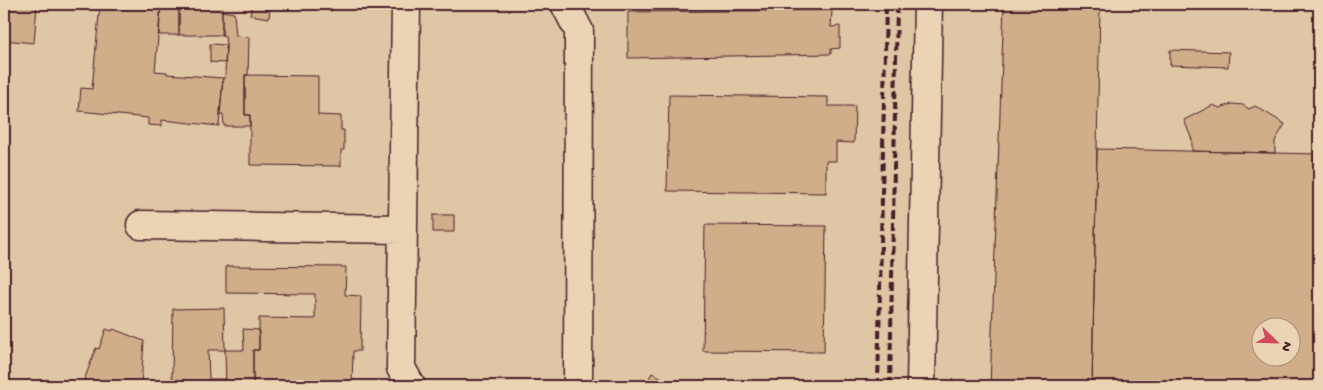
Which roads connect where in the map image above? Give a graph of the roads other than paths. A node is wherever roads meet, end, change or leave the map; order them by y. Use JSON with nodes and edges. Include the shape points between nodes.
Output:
{"nodes":[{"id":1,"x":406,"y":4,"type":"edge"},
{"id":2,"x":565,"y":4,"type":"edge"},
{"id":3,"x":928,"y":4,"type":"edge"},
{"id":4,"x":141,"y":225,"type":"dead end"},
{"id":5,"x":403,"y":229,"type":"junction"},
{"id":6,"x":411,"y":386,"type":"edge"},
{"id":7,"x":578,"y":386,"type":"edge"},
{"id":8,"x":921,"y":386,"type":"edge"}],
"edges":[{"from":1,"to":5,"type":"street"},
{"from":2,"to":7,"type":"street","via":[[579,31]]},
{"from":3,"to":8,"type":"street"},
{"from":4,"to":5,"type":"street"},
{"from":5,"to":6,"type":"street","via":[[401,368]]}]}
